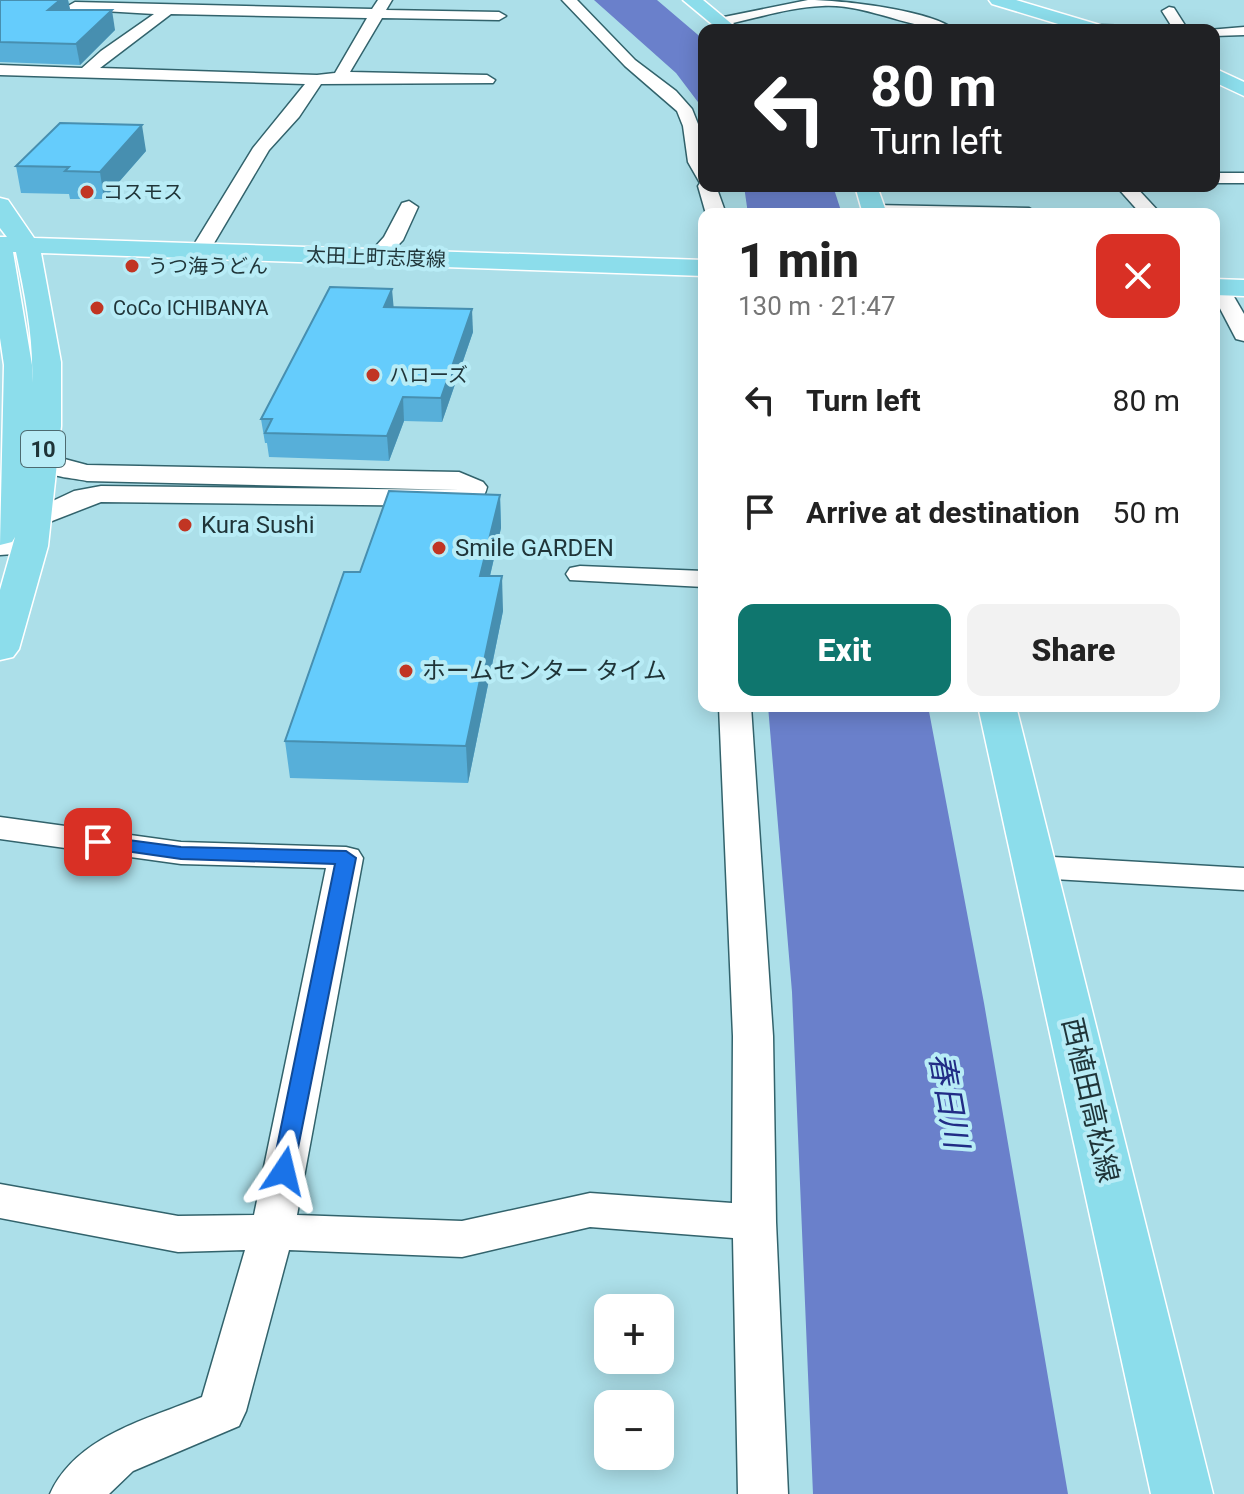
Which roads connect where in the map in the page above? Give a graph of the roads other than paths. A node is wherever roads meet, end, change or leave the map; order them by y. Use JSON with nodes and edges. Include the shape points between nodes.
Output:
{"nodes":[{"id":1,"x":385,"y":0,"type":"edge"},
{"id":2,"x":569,"y":0,"type":"edge"},
{"id":3,"x":998,"y":0,"type":"edge"},
{"id":4,"x":820,"y":1,"type":"edge"},
{"id":5,"x":695,"y":2,"type":"edge"},
{"id":6,"x":716,"y":3,"type":"dead end"},
{"id":7,"x":73,"y":4,"type":"edge"},
{"id":8,"x":168,"y":10,"type":"junction"},
{"id":9,"x":1169,"y":11,"type":"dead end"},
{"id":10,"x":374,"y":14,"type":"junction"},
{"id":11,"x":499,"y":16,"type":"dead end"},
{"id":12,"x":722,"y":24,"type":"edge"},
{"id":13,"x":733,"y":24,"type":"edge"},
{"id":14,"x":928,"y":24,"type":"edge"},
{"id":15,"x":1076,"y":24,"type":"edge"},
{"id":16,"x":1177,"y":24,"type":"edge"},
{"id":17,"x":1220,"y":32,"type":"edge"},
{"id":18,"x":1242,"y":33,"type":"edge"},
{"id":19,"x":0,"y":70,"type":"edge"},
{"id":20,"x":86,"y":73,"type":"junction"},
{"id":21,"x":340,"y":77,"type":"junction"},
{"id":22,"x":1220,"y":77,"type":"edge"},
{"id":23,"x":316,"y":80,"type":"junction"},
{"id":24,"x":487,"y":80,"type":"dead end"},
{"id":25,"x":1244,"y":90,"type":"edge"},
{"id":26,"x":698,"y":168,"type":"edge"},
{"id":27,"x":1220,"y":178,"type":"edge"},
{"id":28,"x":1244,"y":178,"type":"edge"},
{"id":29,"x":1131,"y":192,"type":"edge"},
{"id":30,"x":0,"y":205,"type":"edge"},
{"id":31,"x":409,"y":207,"type":"dead end"},
{"id":32,"x":1145,"y":208,"type":"edge"},
{"id":33,"x":9,"y":247,"type":"edge"},
{"id":34,"x":200,"y":251,"type":"junction"},
{"id":35,"x":375,"y":258,"type":"junction"},
{"id":36,"x":698,"y":268,"type":"edge"},
{"id":37,"x":1226,"y":287,"type":"edge"},
{"id":38,"x":1244,"y":334,"type":"edge"},
{"id":39,"x":42,"y":461,"type":"junction"},
{"id":40,"x":32,"y":533,"type":"junction"},
{"id":41,"x":0,"y":535,"type":"edge"},
{"id":42,"x":0,"y":547,"type":"edge"},
{"id":43,"x":580,"y":574,"type":"dead end"},
{"id":44,"x":698,"y":579,"type":"edge"},
{"id":45,"x":0,"y":649,"type":"edge"},
{"id":46,"x":735,"y":712,"type":"edge"},
{"id":47,"x":998,"y":712,"type":"edge"},
{"id":48,"x":0,"y":828,"type":"edge"},
{"id":49,"x":1036,"y":867,"type":"junction"},
{"id":50,"x":1244,"y":879,"type":"edge"},
{"id":51,"x":0,"y":1201,"type":"edge"},
{"id":52,"x":754,"y":1222,"type":"junction"},
{"id":53,"x":272,"y":1232,"type":"junction"},
{"id":54,"x":75,"y":1494,"type":"edge"},
{"id":55,"x":763,"y":1494,"type":"edge"},
{"id":56,"x":1182,"y":1494,"type":"edge"}],
"edges":[{"from":1,"to":10,"type":"street"},
{"from":2,"to":26,"type":"street","via":[[689,117]]},
{"from":3,"to":15,"type":"main road"},
{"from":4,"to":13,"type":"street"},
{"from":4,"to":14,"type":"street"},
{"from":5,"to":6,"type":"street"},
{"from":5,"to":12,"type":"main road"},
{"from":7,"to":8,"type":"street"},
{"from":8,"to":10,"type":"street"},
{"from":8,"to":20,"type":"street"},
{"from":9,"to":16,"type":"street"},
{"from":10,"to":11,"type":"street"},
{"from":10,"to":21,"type":"street"},
{"from":17,"to":18,"type":"street"},
{"from":19,"to":20,"type":"street"},
{"from":20,"to":23,"type":"street"},
{"from":21,"to":23,"type":"street"},
{"from":21,"to":24,"type":"street"},
{"from":22,"to":25,"type":"main road"},
{"from":23,"to":34,"type":"street","via":[[262,148]]},
{"from":27,"to":28,"type":"street"},
{"from":29,"to":32,"type":"street"},
{"from":30,"to":33,"type":"main road","number":"10","via":[[12,228]]},
{"from":31,"to":35,"type":"street","via":[[393,240]]},
{"from":33,"to":34,"type":"main road","name":"太田上町志度線"},
{"from":33,"to":39,"type":"main road","number":"10","via":[[40,306],[47,362]]},
{"from":33,"to":41,"type":"main road","number":"10","via":[[17,429]]},
{"from":34,"to":35,"type":"main road","name":"太田上町志度線"},
{"from":35,"to":36,"type":"main road","name":"太田上町志度線"},
{"from":37,"to":38,"type":"street"},
{"from":39,"to":40,"type":"main road","number":"10"},
{"from":39,"to":40,"type":"street","via":[[87,473],[459,480],[474,487],[467,497],[447,498],[101,494],[83,497]]},
{"from":40,"to":42,"type":"street"},
{"from":40,"to":45,"type":"main road","number":"10"},
{"from":43,"to":44,"type":"street"},
{"from":46,"to":52,"type":"street","via":[[753,1036]]},
{"from":47,"to":49,"type":"main road","name":"西植田高松線"},
{"from":48,"to":53,"type":"street","via":[[181,853],[346,858]]},
{"from":49,"to":50,"type":"street"},
{"from":49,"to":56,"type":"main road","name":"西植田高松線"},
{"from":51,"to":53,"type":"street","via":[[178,1234]]},
{"from":52,"to":53,"type":"street","via":[[590,1210],[462,1239]]},
{"from":52,"to":55,"type":"street"},
{"from":53,"to":54,"type":"street","via":[[222,1411],[116,1455]]}]}
